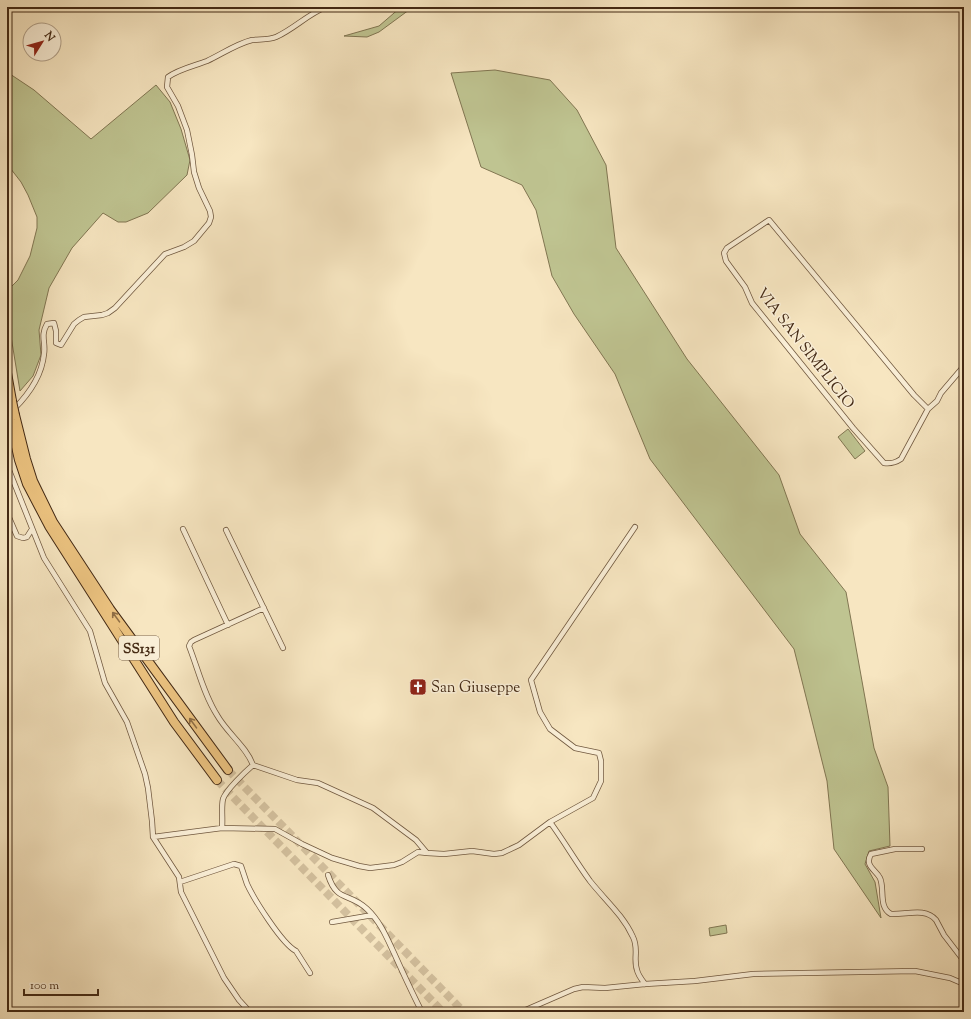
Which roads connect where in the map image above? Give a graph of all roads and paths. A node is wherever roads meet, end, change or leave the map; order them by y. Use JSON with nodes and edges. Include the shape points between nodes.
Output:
{"nodes":[{"id":1,"x":326,"y":7,"type":"edge"},
{"id":2,"x":964,"y":366,"type":"edge"},
{"id":3,"x":7,"y":373,"type":"edge"},
{"id":4,"x":9,"y":404,"type":"edge"},
{"id":5,"x":928,"y":409,"type":"junction"},
{"id":6,"x":11,"y":417,"type":"edge"},
{"id":7,"x":7,"y":465,"type":"edge"},
{"id":8,"x":7,"y":513,"type":"edge"},
{"id":9,"x":635,"y":527,"type":"dead end"},
{"id":10,"x":32,"y":529,"type":"junction"},
{"id":11,"x":182,"y":529,"type":"dead end"},
{"id":12,"x":226,"y":530,"type":"dead end"},
{"id":13,"x":64,"y":540,"type":"junction"},
{"id":14,"x":64,"y":550,"type":"junction"},
{"id":15,"x":264,"y":608,"type":"junction"},
{"id":16,"x":228,"y":625,"type":"junction"},
{"id":17,"x":283,"y":648,"type":"dead end"},
{"id":18,"x":253,"y":765,"type":"junction"},
{"id":19,"x":228,"y":770,"type":"tunnel mouth"},
{"id":20,"x":217,"y":780,"type":"tunnel mouth"},
{"id":21,"x":550,"y":822,"type":"junction"},
{"id":22,"x":222,"y":828,"type":"junction"},
{"id":23,"x":153,"y":837,"type":"junction"},
{"id":24,"x":922,"y":849,"type":"dead end"},
{"id":25,"x":427,"y":853,"type":"junction"},
{"id":26,"x":328,"y":874,"type":"dead end"},
{"id":27,"x":180,"y":882,"type":"junction"},
{"id":28,"x":373,"y":916,"type":"junction"},
{"id":29,"x":332,"y":922,"type":"dead end"},
{"id":30,"x":964,"y":962,"type":"edge"},
{"id":31,"x":310,"y":973,"type":"dead end"},
{"id":32,"x":645,"y":984,"type":"junction"},
{"id":33,"x":964,"y":984,"type":"edge"},
{"id":34,"x":250,"y":1012,"type":"edge"},
{"id":35,"x":422,"y":1012,"type":"edge"},
{"id":36,"x":521,"y":1012,"type":"edge"}],
"edges":[{"from":1,"to":6,"type":"street","via":[[313,12],[275,38],[252,40],[168,77],[167,87],[178,106],[186,130],[194,172],[210,211],[209,223],[194,241],[184,248],[164,254],[115,308],[102,316],[84,317],[74,324],[61,345],[56,343],[54,323],[47,324],[44,330],[45,353],[42,366]]},
{"from":2,"to":5,"type":"street","name":"VIA SAN SIMPLICIO"},
{"from":3,"to":4,"type":"highway","number":"SS131"},
{"from":4,"to":6,"type":"highway","number":"SS131","bridge":true},
{"from":5,"to":5,"type":"street","name":"VIA SAN SIMPLICIO","via":[[769,220],[727,248],[724,253],[726,261],[745,287],[752,302],[884,463],[895,463],[901,458]]},
{"from":6,"to":13,"type":"highway","number":"SS131","via":[[33,481]]},
{"from":6,"to":14,"type":"highway","number":"SS131","via":[[19,460],[27,484]]},
{"from":7,"to":10,"type":"street"},
{"from":8,"to":10,"type":"street","via":[[17,536],[27,537]]},
{"from":9,"to":21,"type":"street","via":[[531,680],[540,712],[550,729],[575,748],[599,753],[602,761],[601,781],[594,798]]},
{"from":10,"to":23,"type":"street","via":[[44,558],[90,631],[105,683],[127,722],[145,774]]},
{"from":11,"to":16,"type":"street"},
{"from":12,"to":15,"type":"street"},
{"from":13,"to":14,"type":"highway"},
{"from":19,"to":13,"type":"highway","number":"SS131","one_way":true,"via":[[110,609]]},
{"from":14,"to":20,"type":"highway","number":"SS131","via":[[174,722]]},
{"from":15,"to":16,"type":"street"},
{"from":15,"to":17,"type":"street"},
{"from":16,"to":18,"type":"street","via":[[194,640],[190,646],[216,715],[248,753]]},
{"from":18,"to":22,"type":"street","via":[[240,776],[224,798]]},
{"from":18,"to":25,"type":"street","via":[[297,780],[318,783],[373,808],[416,840]]},
{"from":21,"to":25,"type":"street","via":[[519,845],[502,852]]},
{"from":21,"to":32,"type":"street","via":[[634,938],[637,971]]},
{"from":22,"to":23,"type":"street"},
{"from":22,"to":25,"type":"street","via":[[275,829],[332,858],[370,868],[394,865],[418,852]]},
{"from":23,"to":27,"type":"street"},
{"from":24,"to":30,"type":"street","via":[[895,849],[871,854],[870,866],[880,878],[882,899],[887,912],[891,914],[925,913],[932,916]]},
{"from":26,"to":28,"type":"street","via":[[331,886],[338,894],[354,900]]},
{"from":27,"to":31,"type":"street","via":[[234,864],[241,866],[257,902]]},
{"from":27,"to":34,"type":"street","via":[[181,892],[224,978]]},
{"from":28,"to":29,"type":"street"},
{"from":28,"to":35,"type":"street","via":[[382,927]]},
{"from":32,"to":33,"type":"street","via":[[753,974],[916,971],[950,978]]},
{"from":32,"to":36,"type":"street","via":[[574,989]]}]}
